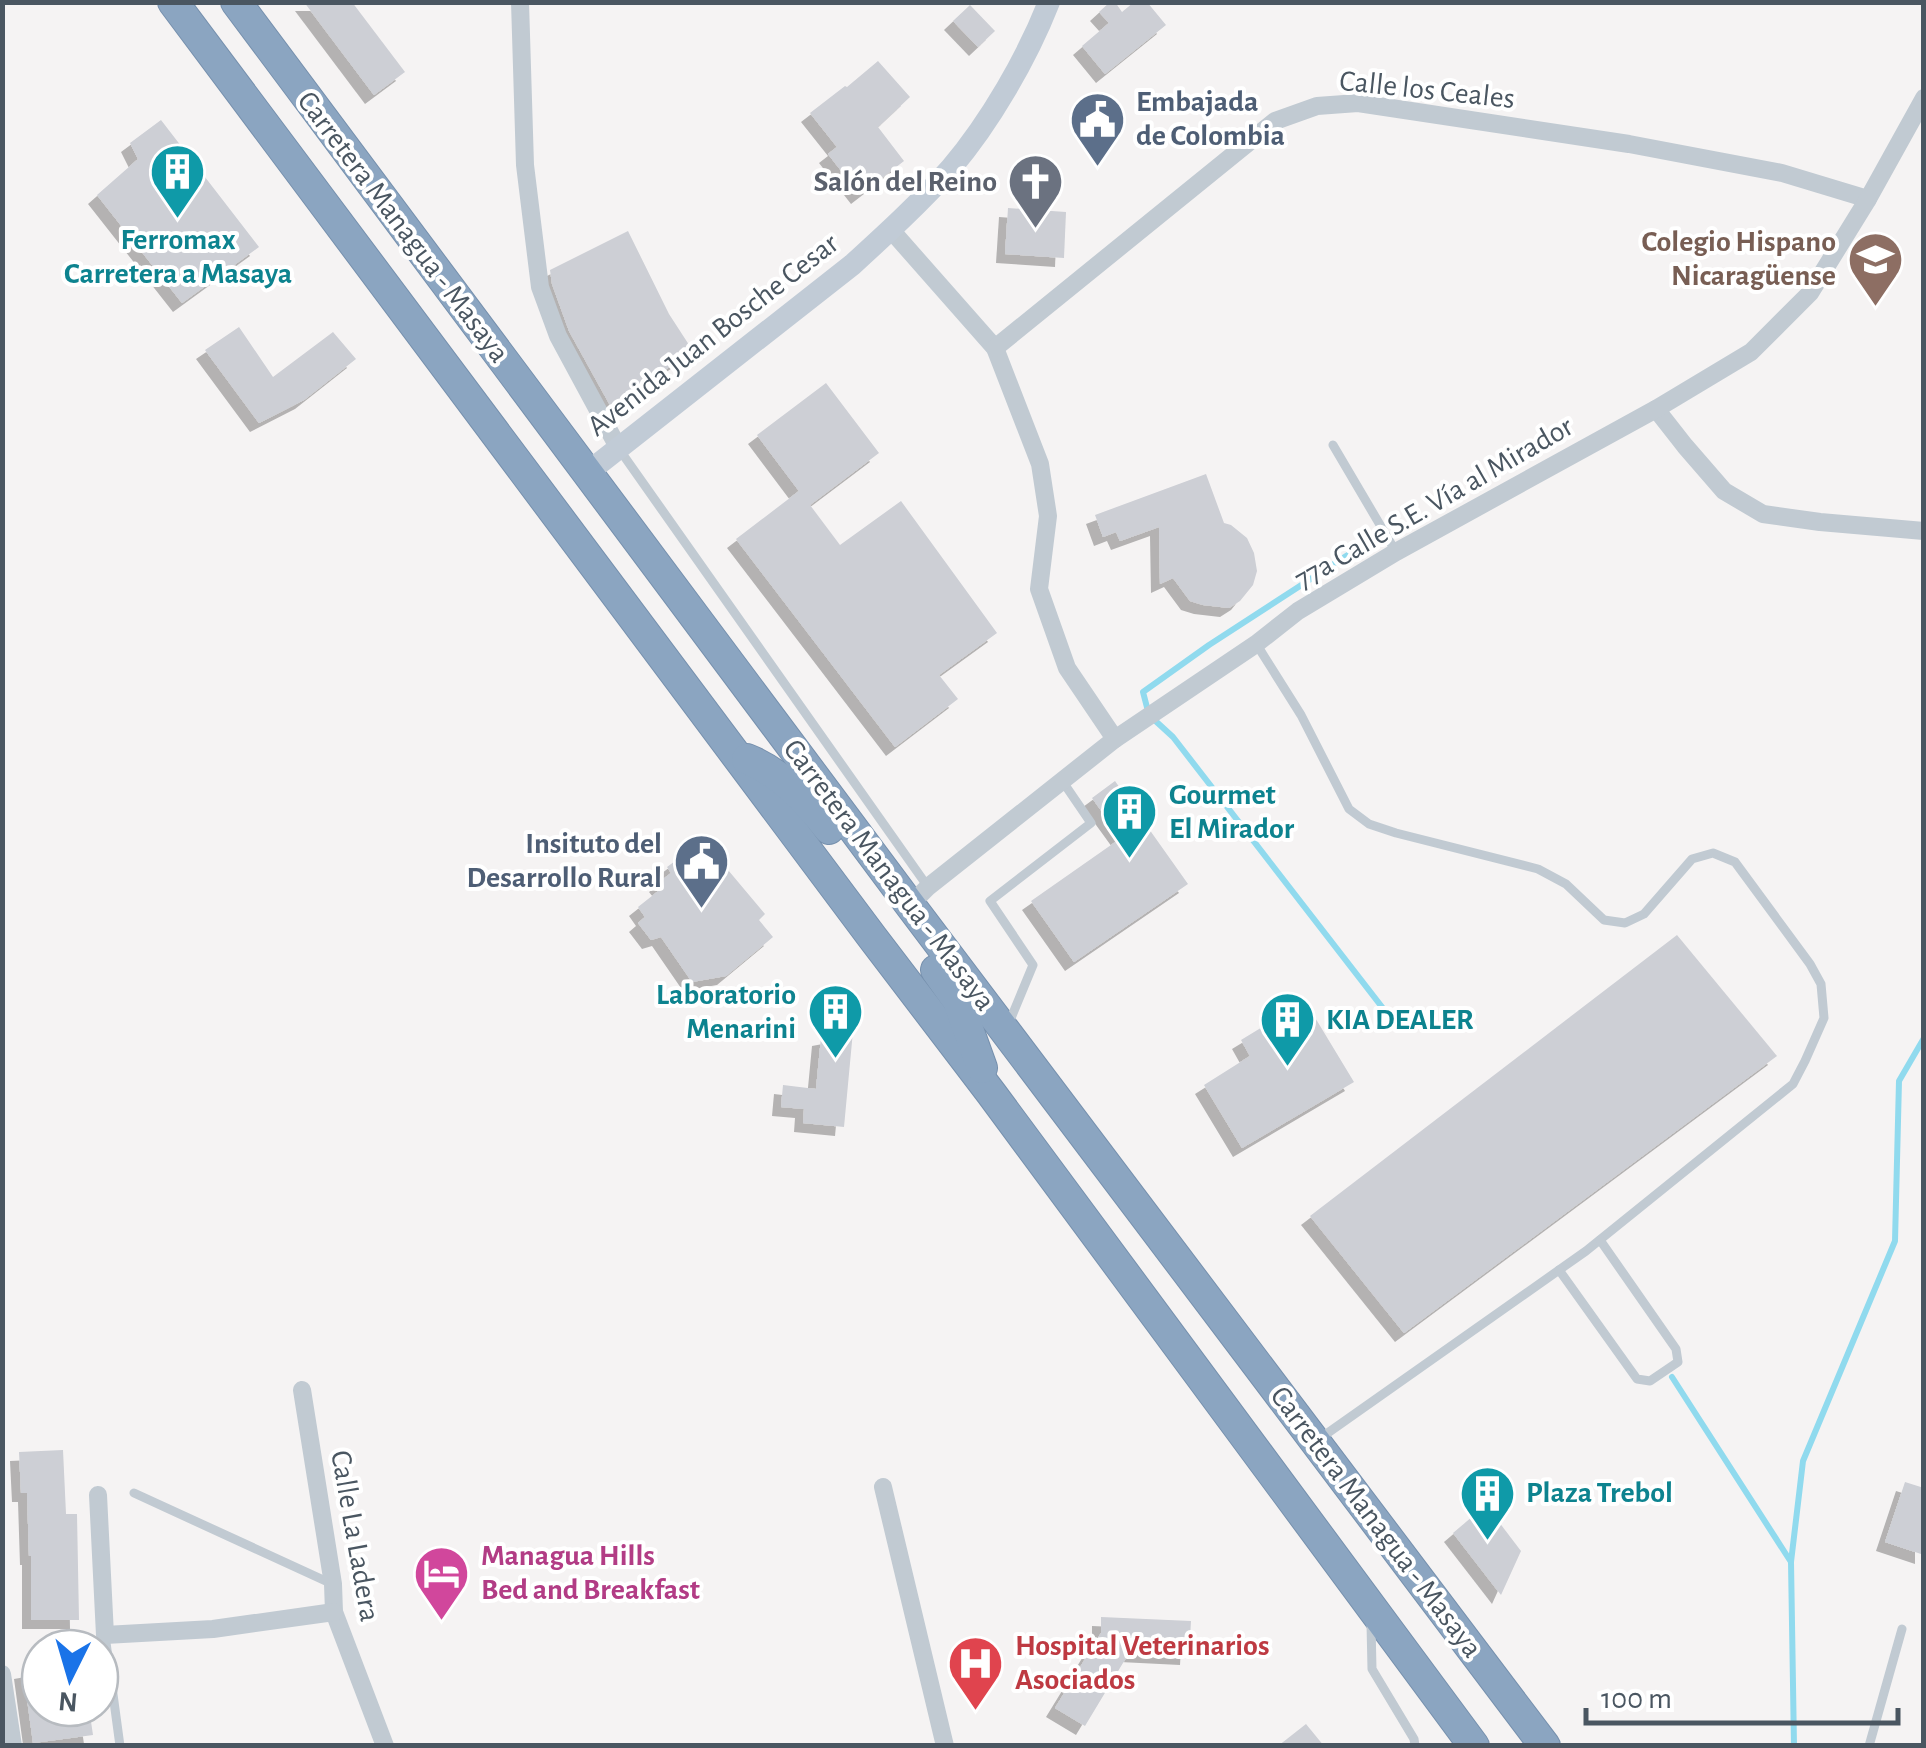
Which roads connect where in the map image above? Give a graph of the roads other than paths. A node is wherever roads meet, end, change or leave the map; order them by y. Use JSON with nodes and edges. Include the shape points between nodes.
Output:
{"nodes":[{"id":1,"x":173,"y":2,"type":"edge"},
{"id":2,"x":236,"y":2,"type":"edge"},
{"id":3,"x":520,"y":2,"type":"edge"},
{"id":4,"x":1049,"y":2,"type":"edge"},
{"id":5,"x":1924,"y":98,"type":"edge"},
{"id":6,"x":1868,"y":199,"type":"junction"},
{"id":7,"x":891,"y":230,"type":"junction"},
{"id":8,"x":995,"y":348,"type":"junction"},
{"id":9,"x":1656,"y":409,"type":"junction"},
{"id":10,"x":1333,"y":445,"type":"dead end"},
{"id":11,"x":619,"y":448,"type":"junction"},
{"id":12,"x":587,"y":474,"type":"junction"},
{"id":13,"x":1924,"y":531,"type":"edge"},
{"id":14,"x":1396,"y":552,"type":"junction"},
{"id":15,"x":1256,"y":644,"type":"junction"},
{"id":16,"x":1115,"y":739,"type":"junction"},
{"id":17,"x":736,"y":755,"type":"junction"},
{"id":18,"x":1062,"y":782,"type":"junction"},
{"id":19,"x":919,"y":896,"type":"junction"},
{"id":20,"x":1006,"y":1030,"type":"junction"},
{"id":21,"x":991,"y":1094,"type":"junction"},
{"id":22,"x":1600,"y":1240,"type":"junction"},
{"id":23,"x":1558,"y":1270,"type":"junction"},
{"id":24,"x":302,"y":1390,"type":"dead end"},
{"id":25,"x":1315,"y":1442,"type":"junction"},
{"id":26,"x":883,"y":1487,"type":"dead end"},
{"id":27,"x":134,"y":1492,"type":"dead end"},
{"id":28,"x":98,"y":1495,"type":"dead end"},
{"id":29,"x":332,"y":1584,"type":"junction"},
{"id":30,"x":1425,"y":1588,"type":"junction"},
{"id":31,"x":1371,"y":1606,"type":"junction"},
{"id":32,"x":334,"y":1612,"type":"junction"},
{"id":33,"x":105,"y":1628,"type":"edge"},
{"id":34,"x":1902,"y":1629,"type":"dead end"},
{"id":35,"x":120,"y":1634,"type":"edge"},
{"id":36,"x":2,"y":1674,"type":"edge"},
{"id":37,"x":1459,"y":1732,"type":"edge"},
{"id":38,"x":13,"y":1746,"type":"edge"},
{"id":39,"x":385,"y":1746,"type":"edge"},
{"id":40,"x":945,"y":1746,"type":"edge"},
{"id":41,"x":1414,"y":1746,"type":"edge"},
{"id":42,"x":1474,"y":1746,"type":"edge"},
{"id":43,"x":1520,"y":1746,"type":"edge"},
{"id":44,"x":1544,"y":1746,"type":"edge"},
{"id":45,"x":1868,"y":1746,"type":"edge"}],
"edges":[{"from":1,"to":17,"type":"highway","name":"Carretera Managua - Masaya"},
{"from":2,"to":12,"type":"highway","name":"Carretera Managua - Masaya"},
{"from":3,"to":11,"type":"street","via":[[526,165],[540,287],[558,336]]},
{"from":4,"to":7,"type":"street","name":"Avenida Juan Bosche Cesar","via":[[1008,88],[952,166]]},
{"from":5,"to":6,"type":"street","name":"77a Calle S.E. Vía al Mirador"},
{"from":6,"to":8,"type":"street","name":"Calle los Ceales","via":[[1782,173],[1629,144],[1358,103],[1317,106],[1275,121]]},
{"from":6,"to":9,"type":"street","name":"77a Calle S.E. Vía al Mirador","via":[[1810,293],[1752,352]]},
{"from":7,"to":8,"type":"street"},
{"from":7,"to":11,"type":"street","name":"Avenida Juan Bosche Cesar"},
{"from":8,"to":16,"type":"street","via":[[1040,464],[1048,516],[1038,589],[1068,668]]},
{"from":9,"to":13,"type":"street","via":[[1724,491],[1764,514]]},
{"from":9,"to":14,"type":"street","name":"77a Calle S.E. Vía al Mirador"},
{"from":10,"to":14,"type":"lane"},
{"from":11,"to":12,"type":"street","name":"Avenida Juan Bosche Cesar"},
{"from":11,"to":19,"type":"lane"},
{"from":12,"to":19,"type":"highway","name":"Carretera Managua - Masaya"},
{"from":14,"to":15,"type":"street","name":"77a Calle S.E. Vía al Mirador"},
{"from":15,"to":16,"type":"street","name":"77a Calle S.E. Vía al Mirador"},
{"from":15,"to":22,"type":"lane","via":[[1349,809],[1369,824],[1538,869],[1566,884],[1604,920],[1625,923],[1644,914],[1692,860],[1713,853],[1736,862],[1810,964],[1821,984],[1824,1018],[1792,1084]]},
{"from":16,"to":18,"type":"street","name":"77a Calle S.E. Vía al Mirador"},
{"from":17,"to":19,"type":"highway","via":[[762,765],[805,798],[877,888]]},
{"from":17,"to":21,"type":"highway","name":"Carretera Managua - Masaya"},
{"from":18,"to":19,"type":"street","name":"77a Calle S.E. Vía al Mirador"},
{"from":18,"to":20,"type":"lane","via":[[1091,822],[990,901],[1033,966]]},
{"from":19,"to":20,"type":"highway","name":"Carretera Managua - Masaya"},
{"from":19,"to":21,"type":"highway","via":[[909,929],[958,1001]]},
{"from":20,"to":25,"type":"highway","name":"Carretera Managua - Masaya"},
{"from":21,"to":31,"type":"highway","name":"Carretera Managua - Masaya"},
{"from":22,"to":23,"type":"lane"},
{"from":22,"to":23,"type":"lane","via":[[1676,1349],[1678,1362],[1650,1382],[1638,1379]]},
{"from":23,"to":25,"type":"lane"},
{"from":24,"to":29,"type":"street","name":"Calle La Ladera"},
{"from":25,"to":30,"type":"highway","name":"Carretera Managua - Masaya"},
{"from":26,"to":40,"type":"street"},
{"from":27,"to":29,"type":"lane"},
{"from":28,"to":33,"type":"street"},
{"from":29,"to":32,"type":"street","name":"Calle La Ladera"},
{"from":30,"to":43,"type":"highway","via":[[1448,1644]]},
{"from":30,"to":44,"type":"highway","name":"Carretera Managua - Masaya"},
{"from":31,"to":37,"type":"highway","name":"Carretera Managua - Masaya"},
{"from":31,"to":41,"type":"lane","via":[[1372,1669]]},
{"from":32,"to":35,"type":"street"},
{"from":32,"to":39,"type":"street","name":"Calle La Ladera"},
{"from":34,"to":45,"type":"lane"},
{"from":36,"to":38,"type":"street"},
{"from":37,"to":42,"type":"highway","name":"Carretera Managua - Masaya"}]}
